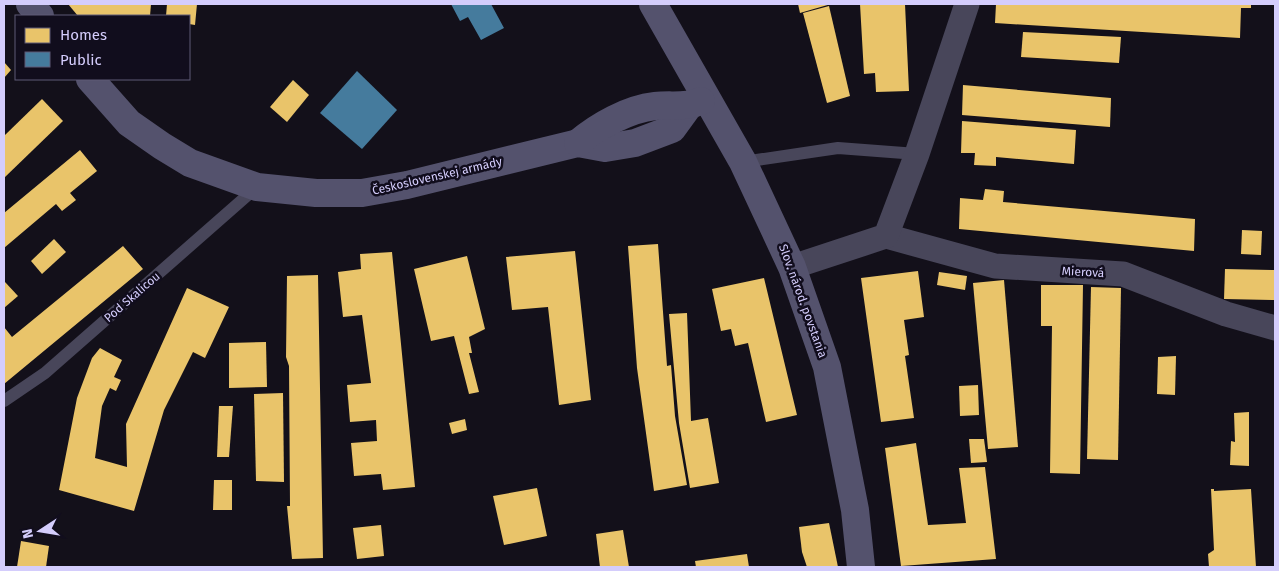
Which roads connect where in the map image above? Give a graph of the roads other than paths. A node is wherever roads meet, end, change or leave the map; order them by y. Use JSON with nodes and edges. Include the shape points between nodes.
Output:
{"nodes":[{"id":1,"x":30,"y":4,"type":"edge"},
{"id":2,"x":653,"y":4,"type":"edge"},
{"id":3,"x":967,"y":4,"type":"edge"},
{"id":4,"x":39,"y":15,"type":"edge"},
{"id":5,"x":91,"y":80,"type":"edge"},
{"id":6,"x":698,"y":102,"type":"junction"},
{"id":7,"x":917,"y":154,"type":"junction"},
{"id":8,"x":743,"y":162,"type":"junction"},
{"id":9,"x":257,"y":187,"type":"junction"},
{"id":10,"x":886,"y":236,"type":"junction"},
{"id":11,"x":792,"y":267,"type":"junction"},
{"id":12,"x":1275,"y":328,"type":"edge"},
{"id":13,"x":4,"y":401,"type":"edge"},
{"id":14,"x":861,"y":567,"type":"edge"}],
"edges":[{"from":1,"to":4,"type":"street"},
{"from":2,"to":6,"type":"street","name":"Slov. národ. povstania"},
{"from":3,"to":7,"type":"street"},
{"from":5,"to":9,"type":"street","name":"Československej armády","via":[[129,123],[162,146],[190,163]]},
{"from":6,"to":8,"type":"street","name":"Slov. národ. povstania"},
{"from":6,"to":9,"type":"street","name":"Československej armády","via":[[672,129],[635,144],[605,148],[578,144],[362,193],[316,193]]},
{"from":7,"to":8,"type":"lane","via":[[838,148]]},
{"from":7,"to":10,"type":"street"},
{"from":8,"to":11,"type":"street","name":"Slov. národ. povstania"},
{"from":9,"to":13,"type":"lane","name":"Pod Skalicou","via":[[45,372]]},
{"from":10,"to":11,"type":"street"},
{"from":10,"to":12,"type":"street","name":"Mierová","via":[[995,266],[1123,274],[1226,314]]},
{"from":11,"to":14,"type":"street","name":"Slov. národ. povstania","via":[[827,367],[853,501]]}]}
